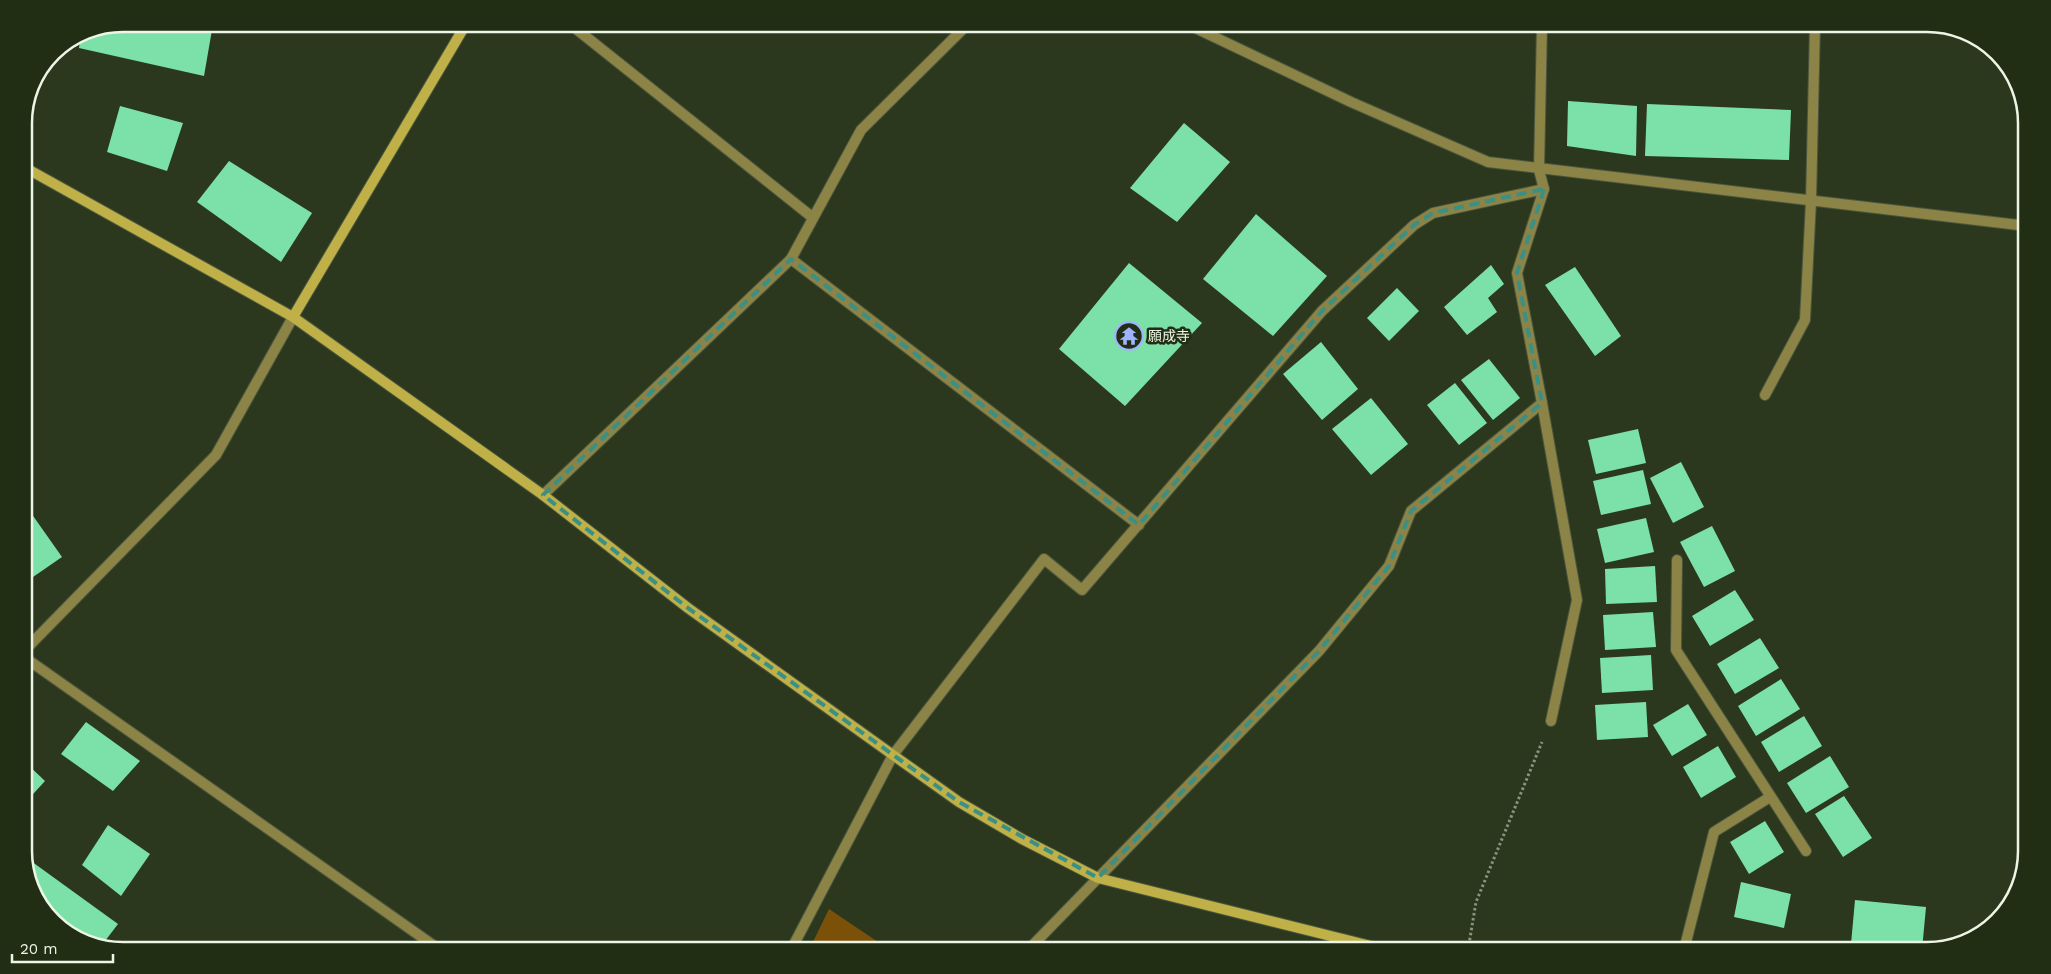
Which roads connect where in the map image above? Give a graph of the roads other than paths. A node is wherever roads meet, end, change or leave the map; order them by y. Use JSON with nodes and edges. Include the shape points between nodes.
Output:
{"nodes":[{"id":1,"x":461,"y":32,"type":"edge"},
{"id":2,"x":580,"y":32,"type":"edge"},
{"id":3,"x":960,"y":32,"type":"edge"},
{"id":4,"x":1204,"y":32,"type":"edge"},
{"id":5,"x":1542,"y":32,"type":"edge"},
{"id":6,"x":1815,"y":32,"type":"edge"},
{"id":7,"x":1539,"y":170,"type":"junction"},
{"id":8,"x":33,"y":172,"type":"edge"},
{"id":9,"x":1544,"y":189,"type":"junction"},
{"id":10,"x":1811,"y":201,"type":"junction"},
{"id":11,"x":812,"y":217,"type":"junction"},
{"id":12,"x":2018,"y":225,"type":"edge"},
{"id":13,"x":791,"y":259,"type":"junction"},
{"id":14,"x":292,"y":317,"type":"junction"},
{"id":15,"x":1765,"y":395,"type":"dead end"},
{"id":16,"x":1542,"y":403,"type":"junction"},
{"id":17,"x":543,"y":495,"type":"junction"},
{"id":18,"x":1139,"y":525,"type":"junction"},
{"id":19,"x":1677,"y":560,"type":"dead end"},
{"id":20,"x":33,"y":642,"type":"edge"},
{"id":21,"x":33,"y":662,"type":"edge"},
{"id":22,"x":1551,"y":721,"type":"road end"},
{"id":23,"x":893,"y":755,"type":"junction"},
{"id":24,"x":1770,"y":797,"type":"junction"},
{"id":25,"x":1806,"y":851,"type":"dead end"},
{"id":26,"x":1098,"y":878,"type":"junction"},
{"id":27,"x":429,"y":942,"type":"edge"},
{"id":28,"x":795,"y":942,"type":"edge"},
{"id":29,"x":1036,"y":942,"type":"edge"},
{"id":30,"x":1355,"y":942,"type":"edge"},
{"id":31,"x":1686,"y":942,"type":"edge"}],
"edges":[{"from":1,"to":14,"type":"street"},
{"from":2,"to":11,"type":"street"},
{"from":3,"to":11,"type":"street","via":[[861,130]]},
{"from":4,"to":7,"type":"street","via":[[1488,162]]},
{"from":5,"to":7,"type":"street"},
{"from":6,"to":10,"type":"street"},
{"from":7,"to":9,"type":"street"},
{"from":7,"to":10,"type":"street"},
{"from":8,"to":14,"type":"street"},
{"from":9,"to":16,"type":"street","via":[[1517,273]]},
{"from":9,"to":18,"type":"street","via":[[1433,213],[1414,225],[1322,311]]},
{"from":10,"to":12,"type":"street"},
{"from":10,"to":15,"type":"street","via":[[1805,320]]},
{"from":11,"to":13,"type":"street"},
{"from":13,"to":17,"type":"street"},
{"from":13,"to":18,"type":"street"},
{"from":14,"to":17,"type":"street"},
{"from":14,"to":20,"type":"street","via":[[216,455]]},
{"from":16,"to":22,"type":"street","via":[[1577,600]]},
{"from":16,"to":26,"type":"street","via":[[1411,511],[1389,566],[1319,651]]},
{"from":17,"to":23,"type":"street","via":[[688,608]]},
{"from":18,"to":23,"type":"street","via":[[1082,590],[1044,560]]},
{"from":19,"to":24,"type":"street","via":[[1676,650]]},
{"from":21,"to":27,"type":"street"},
{"from":23,"to":26,"type":"street","via":[[959,802]]},
{"from":23,"to":28,"type":"street"},
{"from":24,"to":25,"type":"street"},
{"from":24,"to":31,"type":"street","via":[[1714,832]]},
{"from":26,"to":29,"type":"street"},
{"from":26,"to":30,"type":"street"}]}
